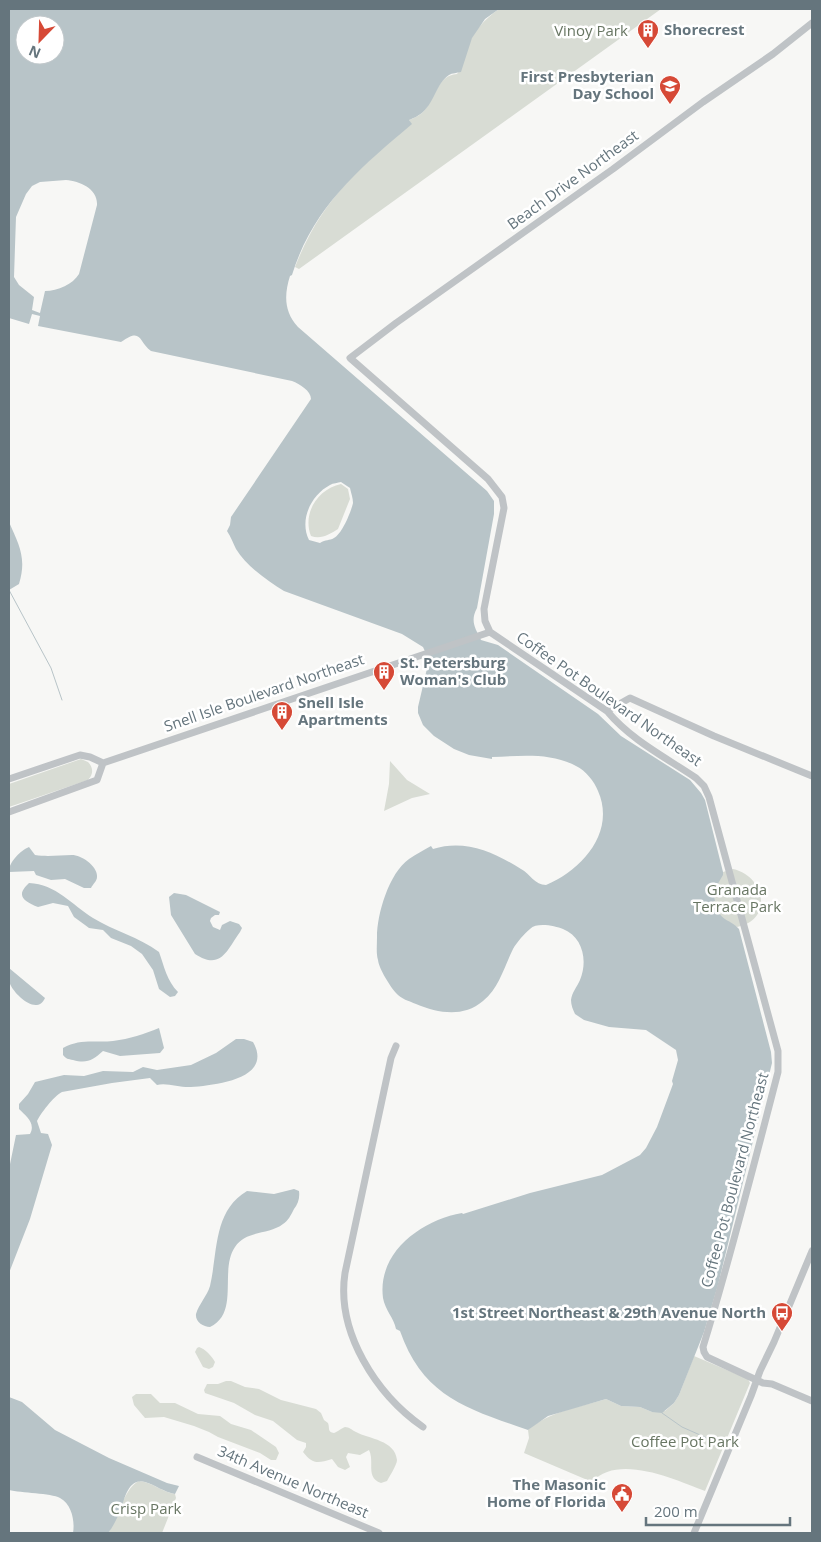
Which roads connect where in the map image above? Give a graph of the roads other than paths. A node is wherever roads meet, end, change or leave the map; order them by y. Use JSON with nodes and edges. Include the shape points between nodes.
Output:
{"nodes":[{"id":1,"x":812,"y":23,"type":"edge"},
{"id":2,"x":490,"y":632,"type":"junction"},
{"id":3,"x":607,"y":711,"type":"junction"},
{"id":4,"x":104,"y":763,"type":"junction"},
{"id":5,"x":812,"y":776,"type":"edge"},
{"id":6,"x":9,"y":779,"type":"edge"},
{"id":7,"x":9,"y":812,"type":"edge"},
{"id":8,"x":393,"y":1046,"type":"dead end"},
{"id":9,"x":812,"y":1251,"type":"edge"},
{"id":10,"x":759,"y":1378,"type":"junction"},
{"id":11,"x":812,"y":1400,"type":"edge"},
{"id":12,"x":423,"y":1427,"type":"dead end"},
{"id":13,"x":197,"y":1457,"type":"dead end"},
{"id":14,"x":379,"y":1533,"type":"edge"},
{"id":15,"x":694,"y":1533,"type":"edge"}],
"edges":[{"from":1,"to":2,"type":"street","name":"Beach Drive Northeast","via":[[350,358],[488,479],[502,497],[504,508],[484,609]]},
{"from":2,"to":3,"type":"street","name":"Coffee Pot Boulevard Northeast"},
{"from":2,"to":4,"type":"street","name":"Snell Isle Boulevard Northeast"},
{"from":3,"to":5,"type":"street","via":[[630,698]]},
{"from":3,"to":10,"type":"street","name":"Coffee Pot Boulevard Northeast","via":[[631,734],[704,786],[713,807],[778,1051],[778,1072],[703,1347],[707,1357]]},
{"from":4,"to":6,"type":"street","via":[[80,755]]},
{"from":4,"to":7,"type":"street","via":[[97,780]]},
{"from":8,"to":12,"type":"street","via":[[343,1286],[344,1303],[349,1328],[382,1388],[394,1403]]},
{"from":9,"to":10,"type":"street"},
{"from":10,"to":11,"type":"street"},
{"from":10,"to":15,"type":"street"},
{"from":13,"to":14,"type":"street","name":"34th Avenue Northeast"}]}
